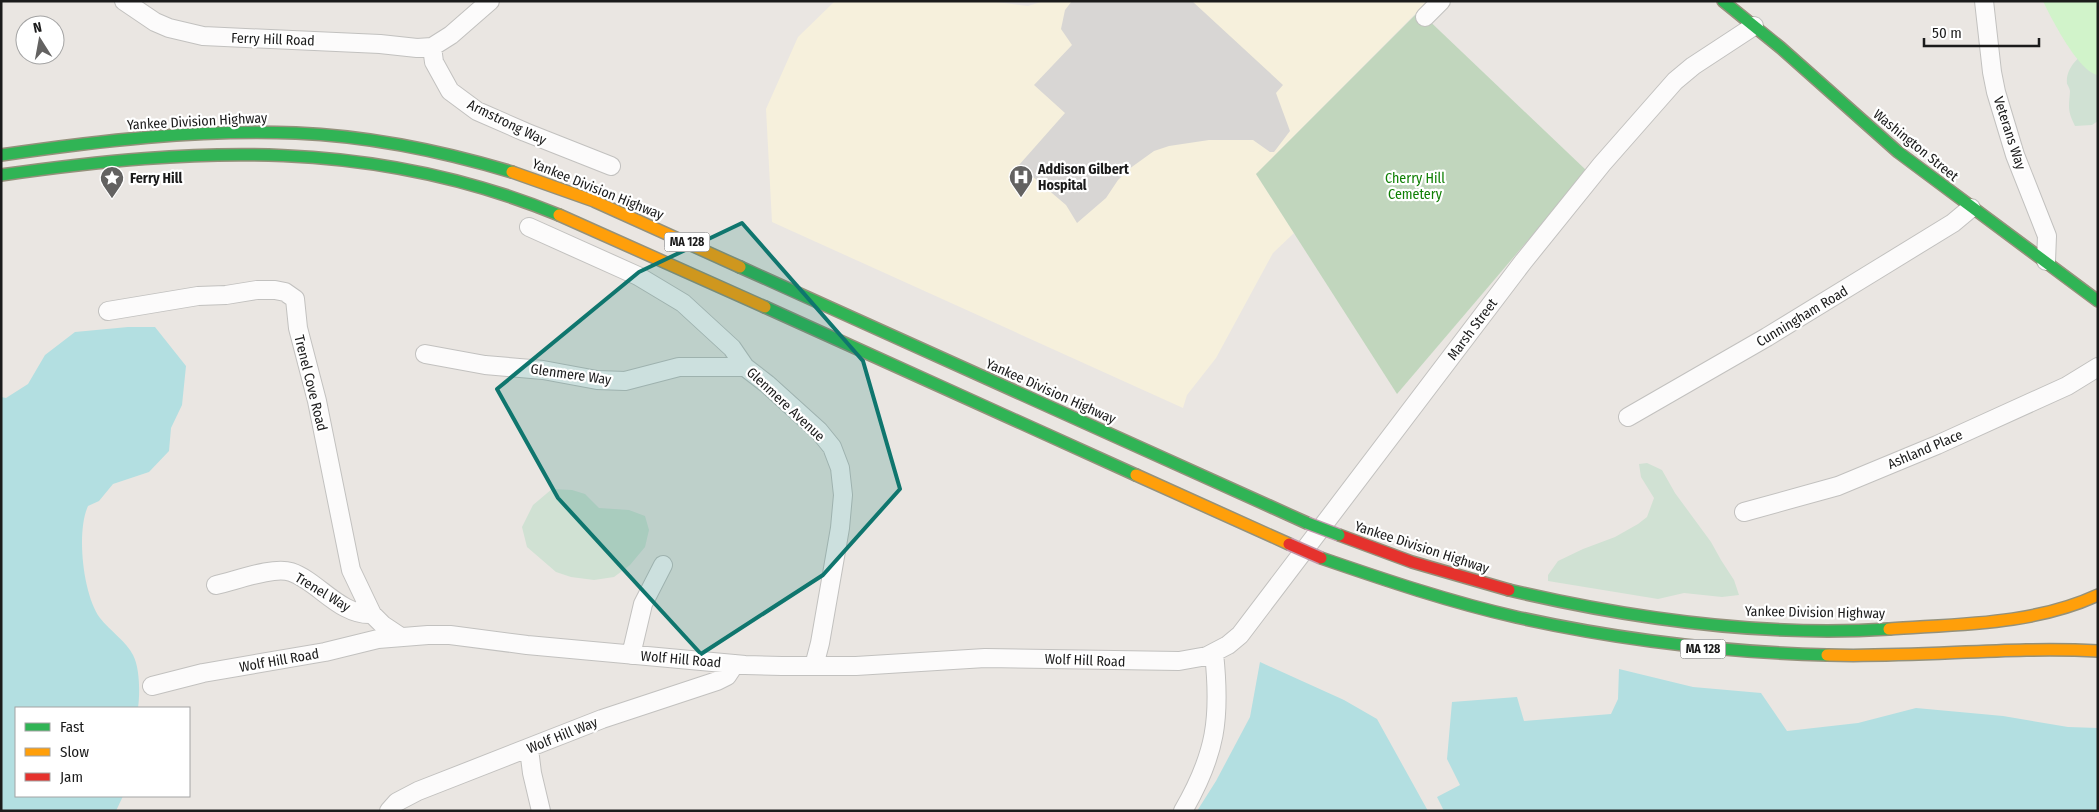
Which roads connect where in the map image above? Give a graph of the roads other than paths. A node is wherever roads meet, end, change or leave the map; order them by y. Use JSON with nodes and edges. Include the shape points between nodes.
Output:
{"nodes":[{"id":1,"x":124,"y":1,"type":"edge"},
{"id":2,"x":490,"y":1,"type":"edge"},
{"id":3,"x":1441,"y":1,"type":"edge"},
{"id":4,"x":1724,"y":1,"type":"edge"},
{"id":5,"x":1984,"y":1,"type":"edge"},
{"id":6,"x":1425,"y":17,"type":"dead end"},
{"id":7,"x":1754,"y":26,"type":"junction"},
{"id":8,"x":432,"y":47,"type":"junction"},
{"id":9,"x":1,"y":155,"type":"edge"},
{"id":10,"x":611,"y":166,"type":"dead end"},
{"id":11,"x":1,"y":175,"type":"edge"},
{"id":12,"x":1971,"y":208,"type":"junction"},
{"id":13,"x":528,"y":227,"type":"dead end"},
{"id":14,"x":2046,"y":261,"type":"junction"},
{"id":15,"x":2098,"y":301,"type":"edge"},
{"id":16,"x":108,"y":311,"type":"dead end"},
{"id":17,"x":425,"y":354,"type":"dead end"},
{"id":18,"x":745,"y":367,"type":"junction"},
{"id":19,"x":2098,"y":367,"type":"edge"},
{"id":20,"x":1628,"y":417,"type":"dead end"},
{"id":21,"x":1744,"y":512,"type":"dead end"},
{"id":22,"x":663,"y":565,"type":"dead end"},
{"id":23,"x":216,"y":586,"type":"dead end"},
{"id":24,"x":2098,"y":594,"type":"edge"},
{"id":25,"x":372,"y":614,"type":"junction"},
{"id":26,"x":401,"y":637,"type":"junction"},
{"id":27,"x":2098,"y":651,"type":"edge"},
{"id":28,"x":1214,"y":653,"type":"junction"},
{"id":29,"x":631,"y":655,"type":"junction"},
{"id":30,"x":735,"y":664,"type":"junction"},
{"id":31,"x":814,"y":666,"type":"junction"},
{"id":32,"x":152,"y":686,"type":"dead end"},
{"id":33,"x":529,"y":749,"type":"junction"},
{"id":34,"x":389,"y":811,"type":"edge"},
{"id":35,"x":540,"y":811,"type":"edge"},
{"id":36,"x":1183,"y":811,"type":"edge"}],
"edges":[{"from":1,"to":8,"type":"street","name":"Ferry Hill Road","via":[[155,22],[203,36]]},
{"from":2,"to":8,"type":"street"},
{"from":3,"to":6,"type":"street"},
{"from":4,"to":7,"type":"main road","name":"Washington Street"},
{"from":5,"to":14,"type":"street","name":"Veterans Way","via":[[1996,92],[2047,236]]},
{"from":7,"to":12,"type":"main road","name":"Washington Street","via":[[1898,152]]},
{"from":7,"to":28,"type":"street","name":"Marsh Street","via":[[1693,66],[1660,96],[1523,262],[1240,635]]},
{"from":8,"to":10,"type":"street","name":"Armstrong Way","via":[[434,62],[450,91],[477,110]]},
{"from":9,"to":24,"type":"main road","name":"Yankee Division Highway","number":"MA 128","bridge":true,"via":[[140,138],[297,133],[408,146],[516,172],[594,201],[1307,523],[1442,572],[1526,594],[1614,611],[1806,629],[1881,629],[1983,622],[2055,610],[2081,603]]},
{"from":11,"to":27,"type":"main road","number":"MA 128","bridge":true,"via":[[198,156],[255,154],[366,162],[480,186],[604,234],[1321,558],[1405,588],[1514,618],[1630,640],[1781,655],[1851,656],[2034,649]]},
{"from":12,"to":14,"type":"main road","name":"Washington Street"},
{"from":12,"to":20,"type":"street","name":"Cunningham Road","via":[[1953,223],[1767,337]]},
{"from":13,"to":18,"type":"street","name":"Glenmere Avenue","via":[[638,276],[668,294],[732,348]]},
{"from":14,"to":15,"type":"main road","name":"Washington Street"},
{"from":16,"to":25,"type":"street","name":"Trenel Cove Road","via":[[257,290],[285,292],[295,299],[298,328],[317,401],[346,553]]},
{"from":17,"to":18,"type":"street","name":"Glenmere Way","via":[[597,380],[625,381],[679,367]]},
{"from":18,"to":31,"type":"street","name":"Glenmere Avenue","via":[[819,431],[832,447],[840,468],[843,495],[840,528]]},
{"from":19,"to":21,"type":"street","name":"Ashland Place","via":[[2067,386],[1838,486]]},
{"from":22,"to":29,"type":"street","via":[[643,604]]},
{"from":23,"to":25,"type":"street","name":"Trenel Way","via":[[274,571],[291,572],[338,603],[362,614]]},
{"from":25,"to":26,"type":"street","name":"Trenel Cove Road"},
{"from":26,"to":29,"type":"street","name":"Wolf Hill Road","via":[[450,635]]},
{"from":26,"to":32,"type":"street","name":"Wolf Hill Road","via":[[203,673]]},
{"from":28,"to":31,"type":"street","name":"Wolf Hill Road","via":[[1179,661],[985,658]]},
{"from":28,"to":36,"type":"street","via":[[1218,707],[1214,740],[1203,772]]},
{"from":29,"to":30,"type":"street","name":"Wolf Hill Road"},
{"from":30,"to":31,"type":"street","name":"Wolf Hill Road"},
{"from":30,"to":33,"type":"street","name":"Wolf Hill Way","via":[[726,676],[717,680],[602,719]]},
{"from":33,"to":34,"type":"street","name":"Wolf Hill Way","via":[[418,791]]},
{"from":33,"to":35,"type":"street"}]}
